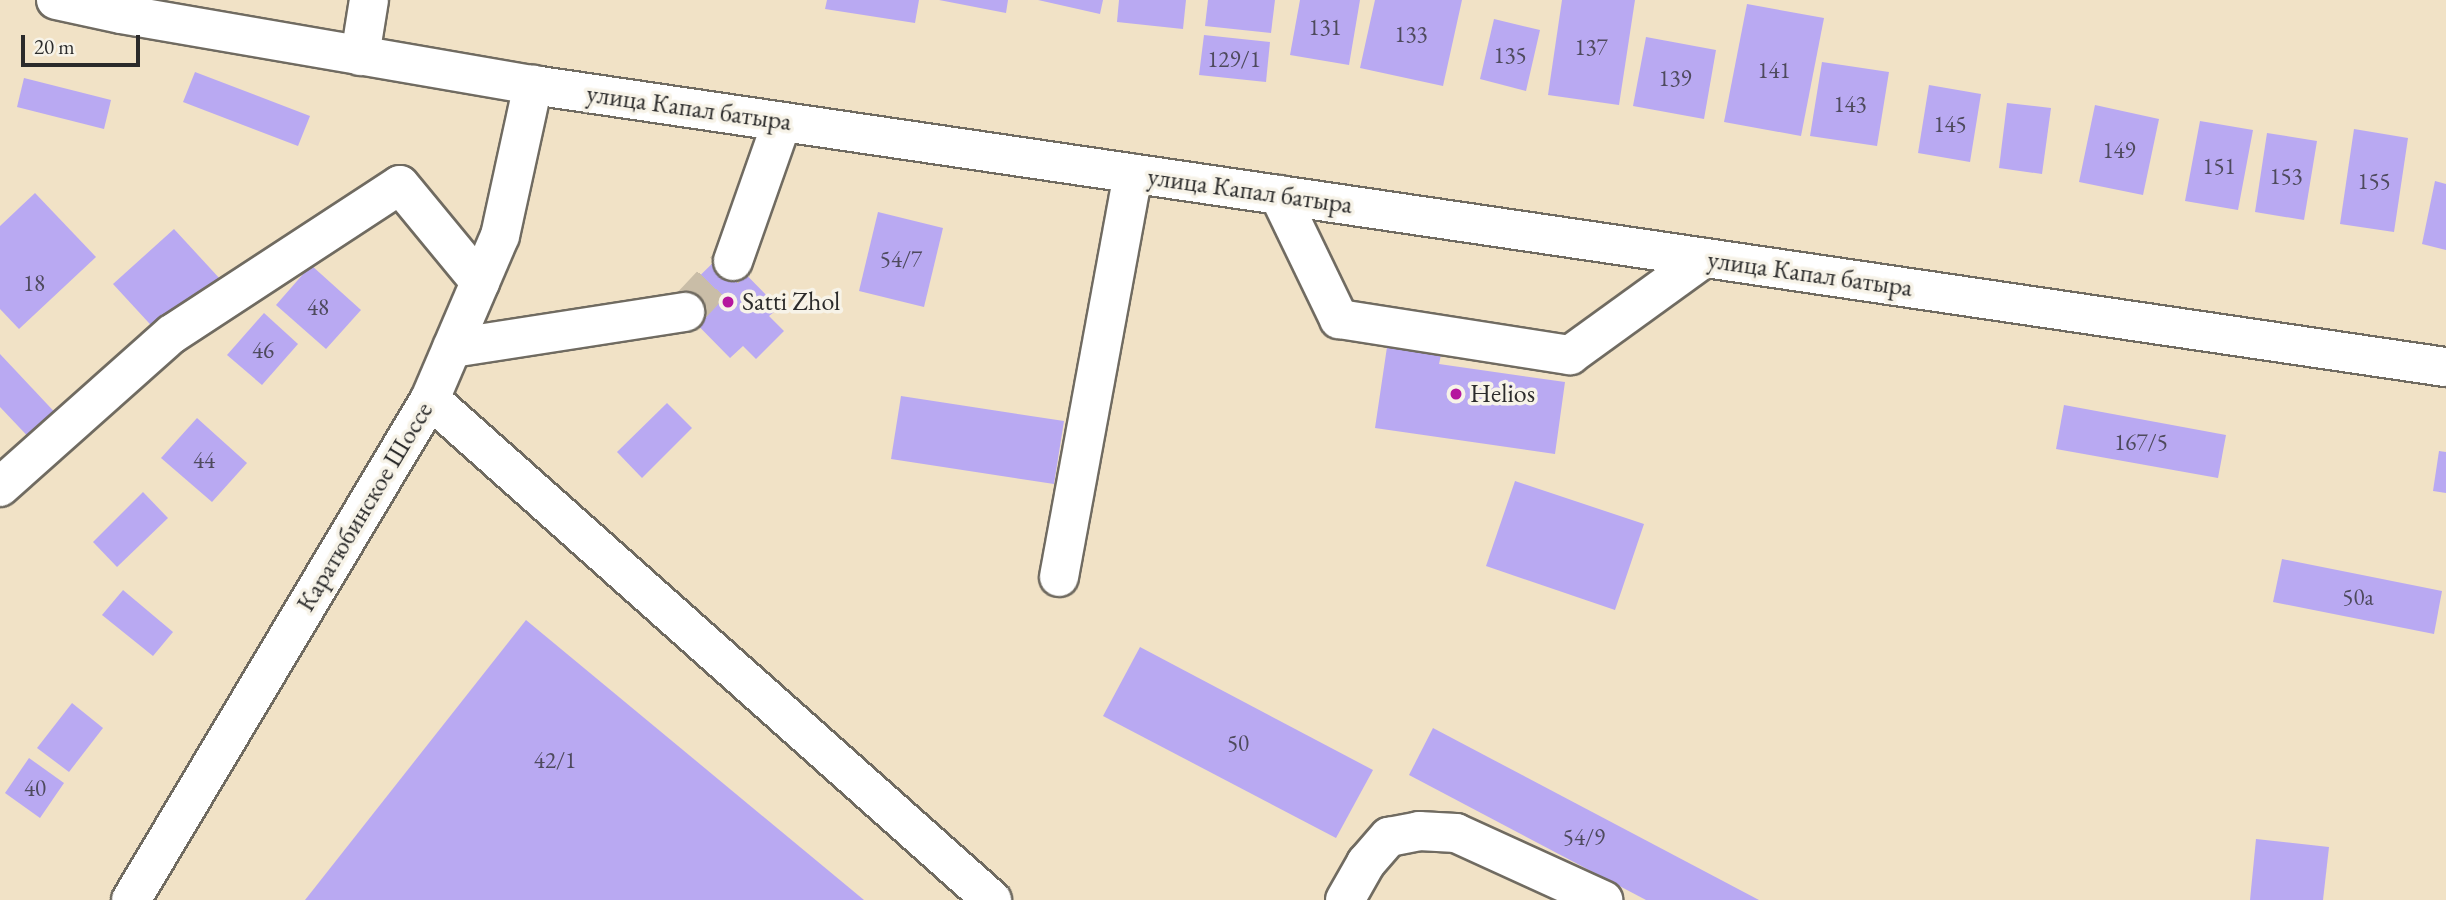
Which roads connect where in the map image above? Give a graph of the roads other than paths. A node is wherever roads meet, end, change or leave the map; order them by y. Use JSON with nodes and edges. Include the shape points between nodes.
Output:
{"nodes":[{"id":1,"x":56,"y":0,"type":"edge"},
{"id":2,"x":369,"y":0,"type":"edge"},
{"id":3,"x":360,"y":56,"type":"junction"},
{"id":4,"x":533,"y":85,"type":"junction"},
{"id":5,"x":782,"y":122,"type":"junction"},
{"id":6,"x":1133,"y":174,"type":"junction"},
{"id":7,"x":1279,"y":195,"type":"junction"},
{"id":8,"x":1704,"y":258,"type":"junction"},
{"id":9,"x":733,"y":261,"type":"tunnel mouth"},
{"id":10,"x":480,"y":282,"type":"junction"},
{"id":11,"x":685,"y":312,"type":"tunnel mouth"},
{"id":12,"x":452,"y":348,"type":"junction"},
{"id":13,"x":2446,"y":367,"type":"edge"},
{"id":14,"x":430,"y":399,"type":"junction"},
{"id":15,"x":0,"y":487,"type":"edge"},
{"id":16,"x":1059,"y":578,"type":"dead end"},
{"id":17,"x":131,"y":900,"type":"edge"},
{"id":18,"x":992,"y":900,"type":"edge"},
{"id":19,"x":1345,"y":900,"type":"edge"},
{"id":20,"x":1603,"y":900,"type":"edge"}],
"edges":[{"from":1,"to":3,"type":"main road","name":"улица Капал батыра"},
{"from":2,"to":3,"type":"main road"},
{"from":3,"to":4,"type":"main road","name":"улица Капал батыра"},
{"from":4,"to":5,"type":"main road","name":"улица Капал батыра"},
{"from":4,"to":10,"type":"main road","name":"Каратюбинское Шоссе","via":[[500,236]]},
{"from":5,"to":6,"type":"main road","name":"улица Капал батыра"},
{"from":5,"to":9,"type":"main road"},
{"from":6,"to":7,"type":"main road","name":"улица Капал батыра"},
{"from":6,"to":16,"type":"main road"},
{"from":7,"to":8,"type":"main road","name":"улица Капал батыра"},
{"from":7,"to":8,"type":"main road","via":[[1339,319],[1570,355]]},
{"from":8,"to":13,"type":"main road","name":"улица Капал батыра"},
{"from":10,"to":12,"type":"main road","name":"Каратюбинское Шоссе"},
{"from":10,"to":15,"type":"main road","via":[[400,185],[172,334]]},
{"from":11,"to":12,"type":"main road"},
{"from":12,"to":14,"type":"main road","name":"Каратюбинское Шоссе"},
{"from":14,"to":17,"type":"main road","name":"Каратюбинское Шоссе"},
{"from":14,"to":18,"type":"main road"},
{"from":19,"to":20,"type":"main road","via":[[1366,863],[1389,837],[1419,831],[1456,833]]}]}
